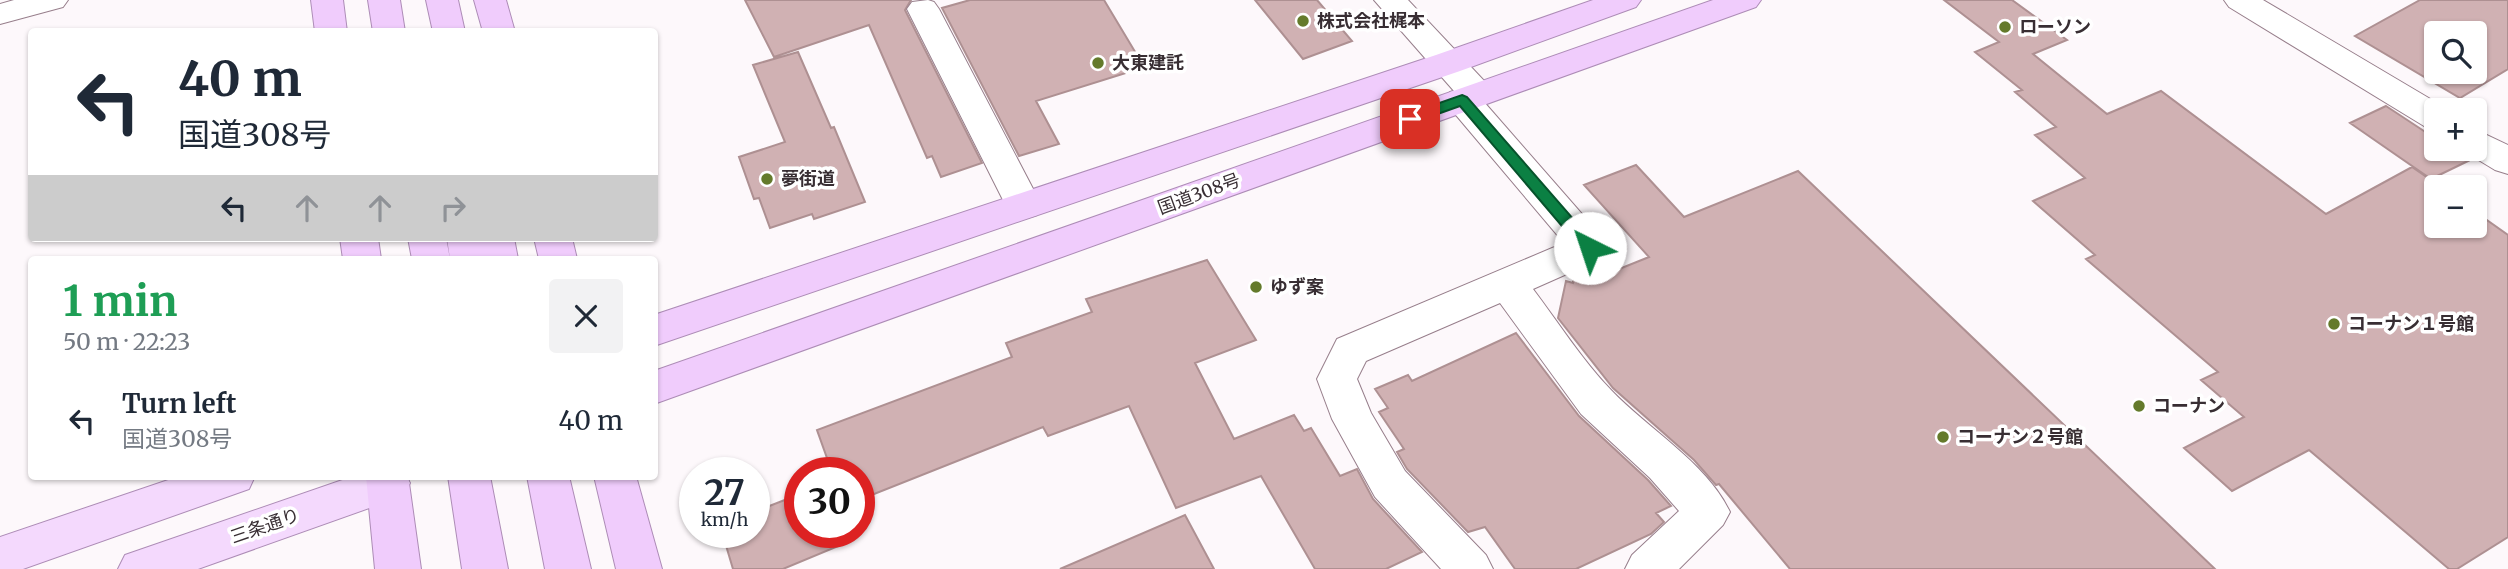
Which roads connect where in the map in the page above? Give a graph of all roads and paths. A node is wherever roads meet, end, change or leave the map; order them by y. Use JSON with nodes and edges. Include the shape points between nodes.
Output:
{"nodes":[{"id":1,"x":52,"y":0,"type":"edge"},
{"id":2,"x":327,"y":0,"type":"edge"},
{"id":3,"x":384,"y":0,"type":"edge"},
{"id":4,"x":442,"y":0,"type":"edge"},
{"id":5,"x":490,"y":0,"type":"edge"},
{"id":6,"x":1390,"y":0,"type":"edge"},
{"id":7,"x":1625,"y":0,"type":"edge"},
{"id":8,"x":1745,"y":0,"type":"edge"},
{"id":9,"x":2240,"y":0,"type":"edge"},
{"id":10,"x":923,"y":9,"type":"dead end"},
{"id":11,"x":0,"y":14,"type":"edge"},
{"id":12,"x":330,"y":28,"type":"edge"},
{"id":13,"x":388,"y":28,"type":"edge"},
{"id":14,"x":448,"y":28,"type":"edge"},
{"id":15,"x":498,"y":28,"type":"edge"},
{"id":16,"x":1448,"y":63,"type":"junction"},
{"id":17,"x":1470,"y":97,"type":"junction"},
{"id":18,"x":2424,"y":111,"type":"edge"},
{"id":19,"x":2487,"y":149,"type":"edge"},
{"id":20,"x":2508,"y":161,"type":"edge"},
{"id":21,"x":1024,"y":206,"type":"junction"},
{"id":22,"x":1507,"y":283,"type":"dead end"},
{"id":23,"x":658,"y":330,"type":"edge"},
{"id":24,"x":658,"y":387,"type":"edge"},
{"id":25,"x":222,"y":480,"type":"edge"},
{"id":26,"x":388,"y":480,"type":"edge"},
{"id":27,"x":394,"y":480,"type":"edge"},
{"id":28,"x":469,"y":480,"type":"edge"},
{"id":29,"x":549,"y":480,"type":"edge"},
{"id":30,"x":616,"y":480,"type":"edge"},
{"id":31,"x":0,"y":557,"type":"edge"},
{"id":32,"x":141,"y":569,"type":"edge"},
{"id":33,"x":398,"y":569,"type":"edge"},
{"id":34,"x":485,"y":569,"type":"edge"},
{"id":35,"x":568,"y":569,"type":"edge"},
{"id":36,"x":639,"y":569,"type":"edge"},
{"id":37,"x":1470,"y":569,"type":"edge"},
{"id":38,"x":1648,"y":569,"type":"edge"}],
"edges":[{"from":1,"to":11,"type":"street"},
{"from":2,"to":12,"type":"highway"},
{"from":3,"to":13,"type":"highway"},
{"from":4,"to":14,"type":"highway"},
{"from":5,"to":15,"type":"highway"},
{"from":6,"to":16,"type":"street"},
{"from":7,"to":16,"type":"highway"},
{"from":8,"to":17,"type":"highway","name":"国道308号"},
{"from":9,"to":18,"type":"street"},
{"from":10,"to":21,"type":"street"},
{"from":16,"to":17,"type":"street"},
{"from":16,"to":21,"type":"highway"},
{"from":17,"to":24,"type":"highway","name":"国道308号"},
{"from":17,"to":37,"type":"street","via":[[1590,248],[1351,349],[1337,379],[1353,419],[1390,484]]},
{"from":19,"to":20,"type":"street"},
{"from":21,"to":23,"type":"highway"},
{"from":22,"to":38,"type":"street","via":[[1596,402],[1708,512]]},
{"from":25,"to":31,"type":"main road"},
{"from":26,"to":32,"type":"main road","name":"三条通り"},
{"from":27,"to":33,"type":"highway"},
{"from":28,"to":34,"type":"highway"},
{"from":29,"to":35,"type":"highway"},
{"from":30,"to":36,"type":"highway"}]}
